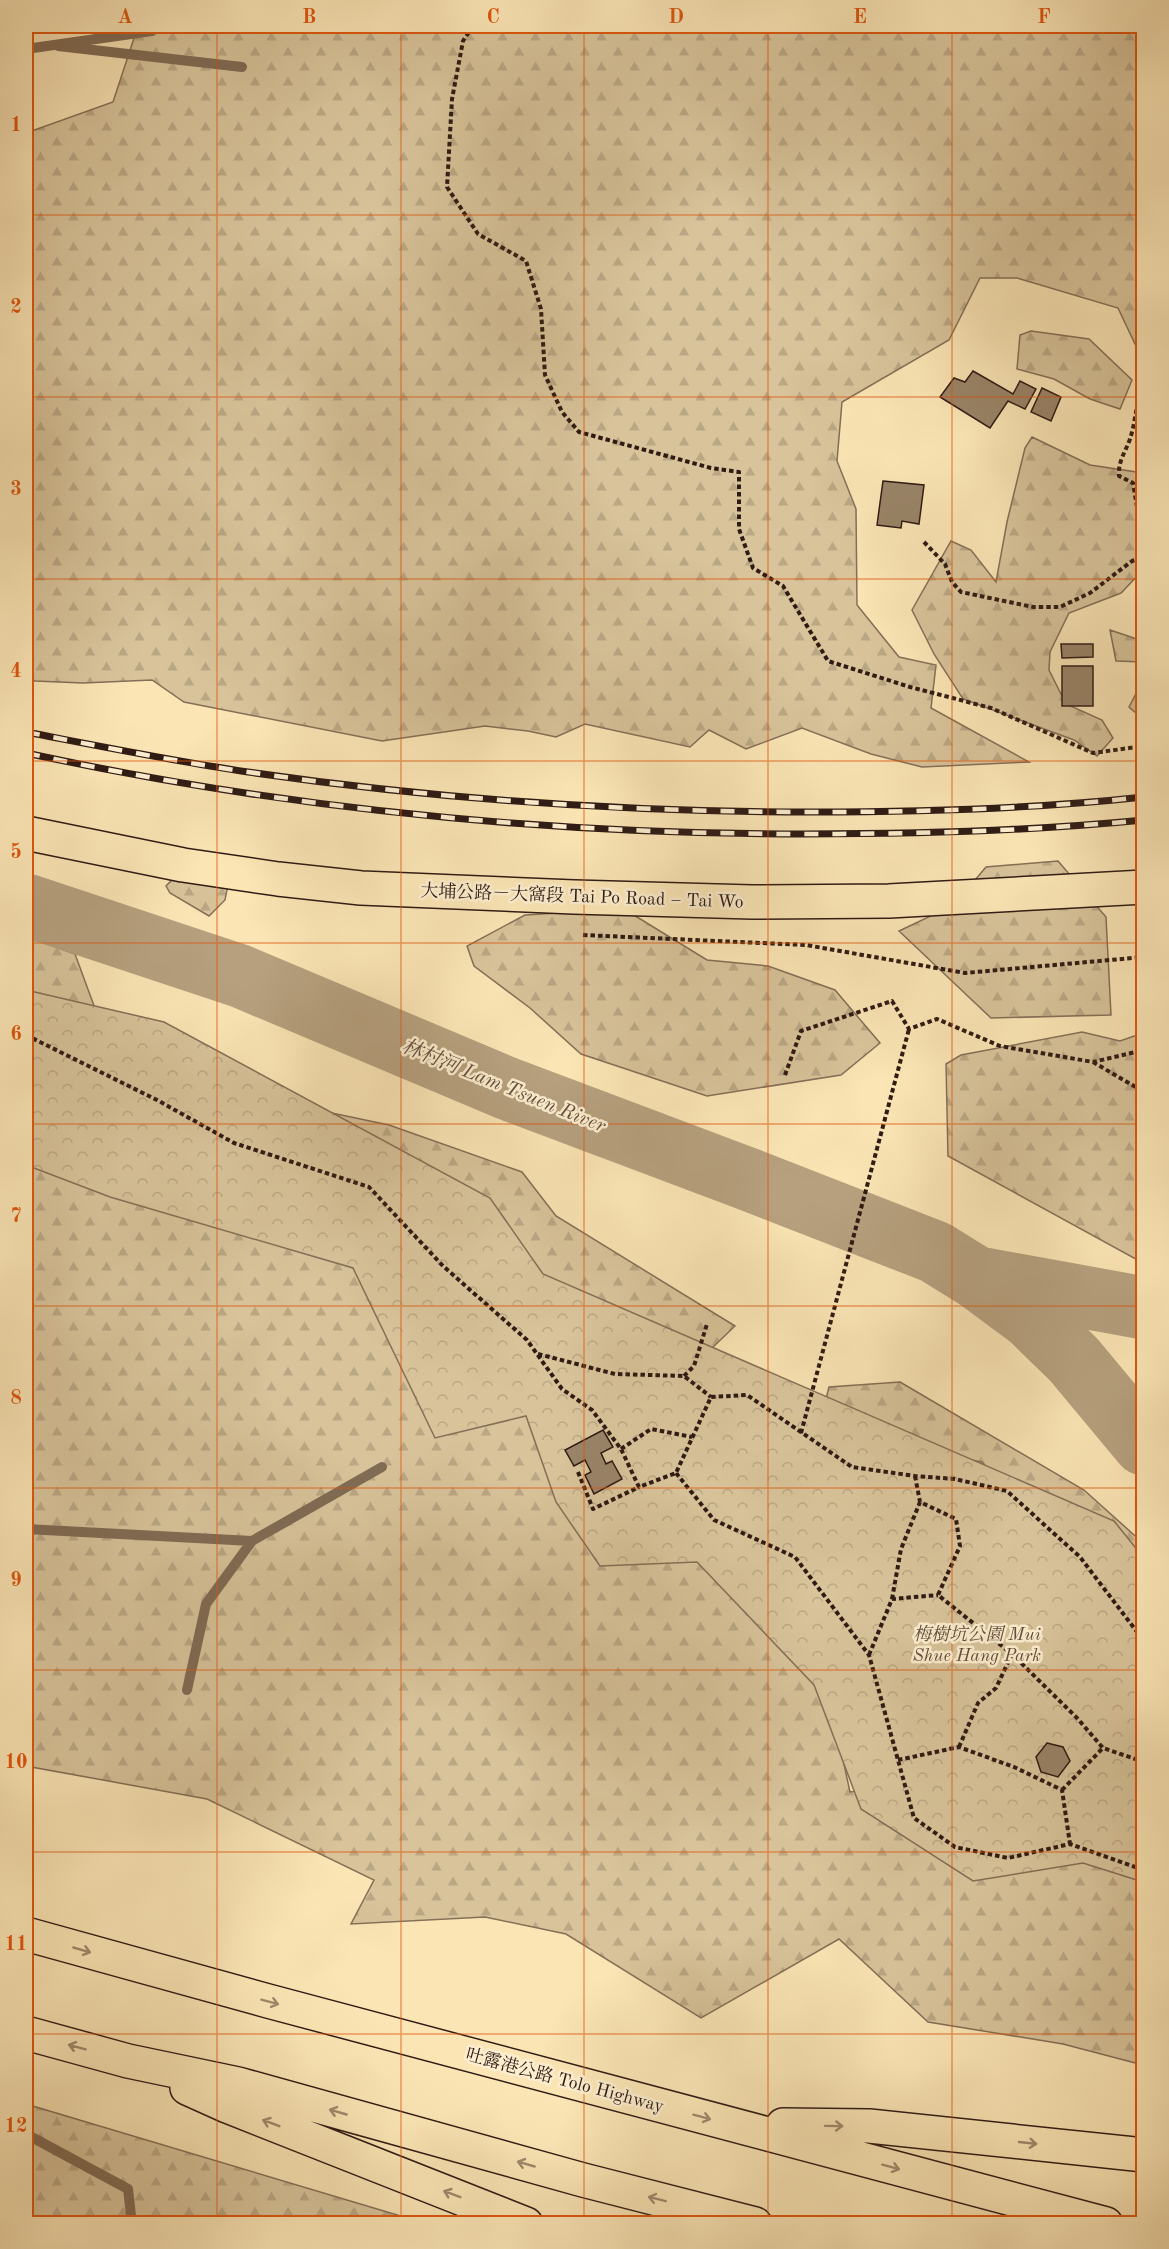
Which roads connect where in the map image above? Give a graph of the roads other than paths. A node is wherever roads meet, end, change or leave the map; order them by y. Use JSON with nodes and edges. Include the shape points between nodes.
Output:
{"nodes":[{"id":1,"x":26,"y":833,"type":"edge"},
{"id":2,"x":1143,"y":887,"type":"edge"},
{"id":3,"x":26,"y":1934,"type":"edge"},
{"id":4,"x":26,"y":2033,"type":"edge"},
{"id":5,"x":128,"y":2061,"type":"junction"},
{"id":6,"x":733,"y":2125,"type":"junction"},
{"id":7,"x":1143,"y":2155,"type":"edge"},
{"id":8,"x":526,"y":2223,"type":"edge"},
{"id":9,"x":755,"y":2223,"type":"edge"},
{"id":10,"x":1106,"y":2223,"type":"edge"}],
"edges":[{"from":1,"to":2,"type":"main road","name":"大埔公路－大窩段 Tai Po Road – Tai Wo","via":[[183,865],[373,888],[763,902],[889,901]]},
{"from":3,"to":6,"type":"main road","name":"吐露港公路 Tolo Highway","one_way":true},
{"from":5,"to":4,"type":"main road","one_way":true},
{"from":8,"to":5,"type":"main road","one_way":true,"via":[[227,2106]]},
{"from":9,"to":5,"type":"main road","one_way":true,"via":[[238,2085]]},
{"from":6,"to":7,"type":"main road","one_way":true,"via":[[869,2126]]},
{"from":6,"to":10,"type":"main road","name":"吐露港公路 Tolo Highway","one_way":true}]}
